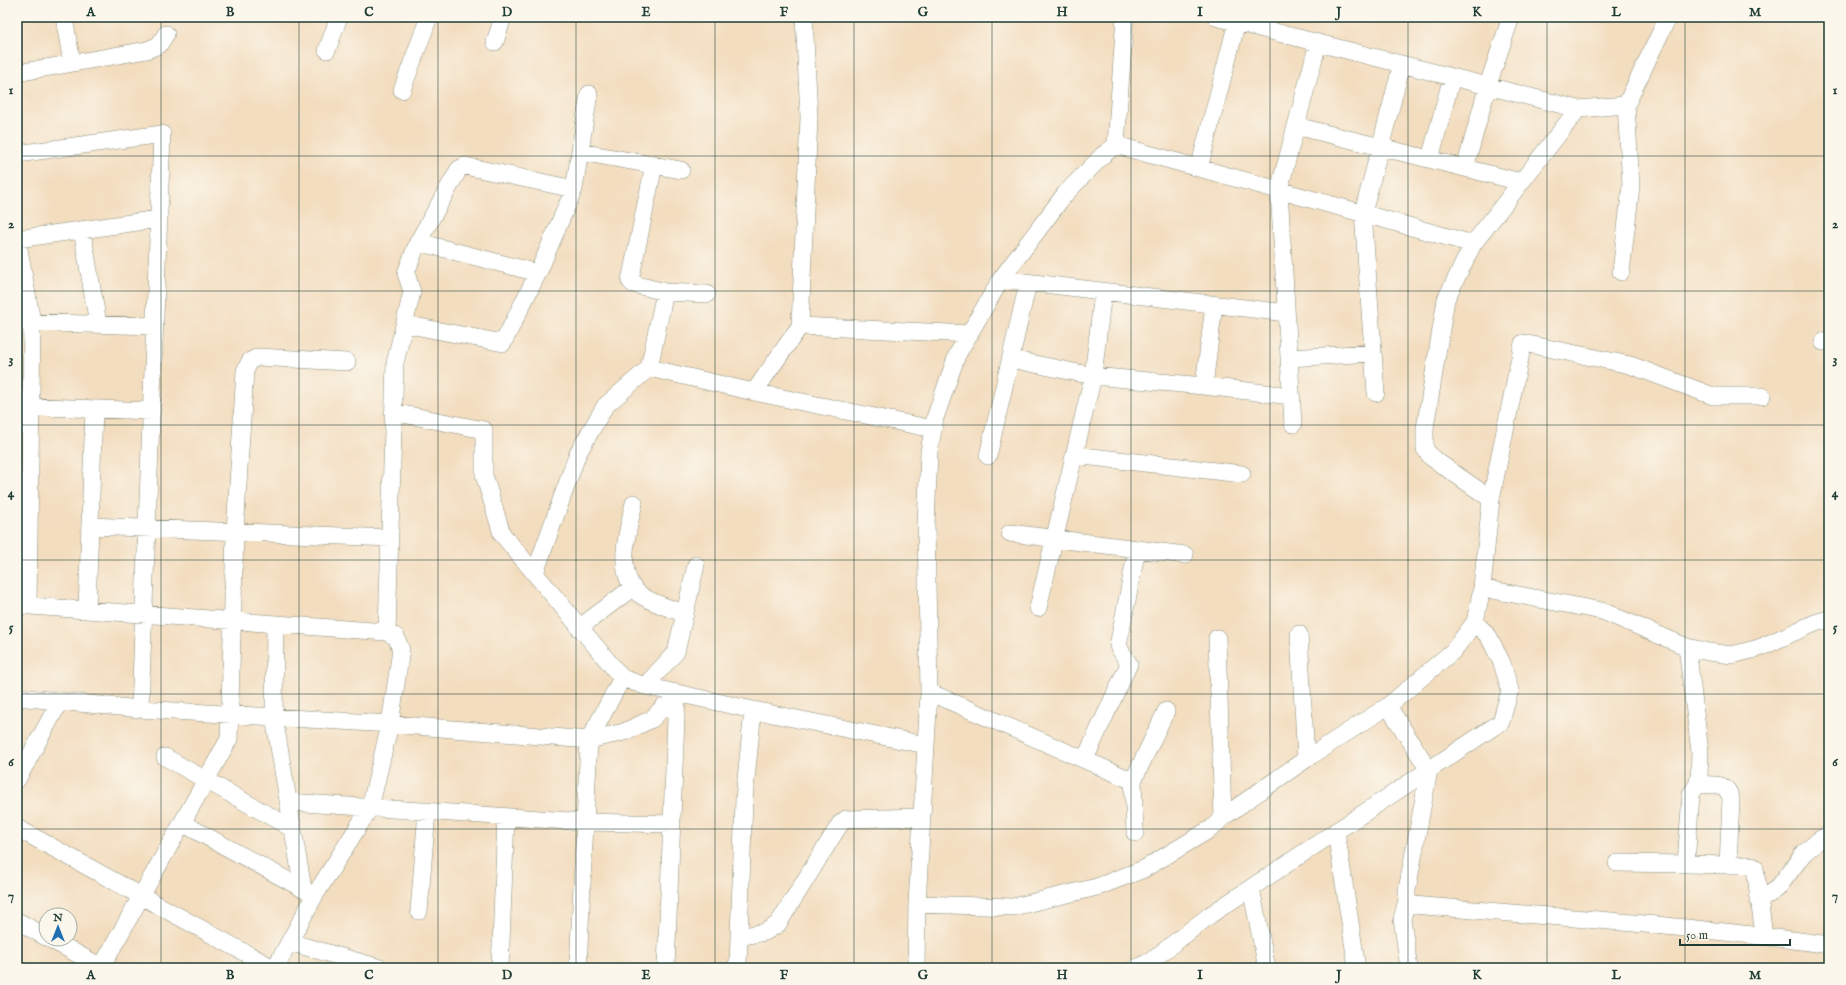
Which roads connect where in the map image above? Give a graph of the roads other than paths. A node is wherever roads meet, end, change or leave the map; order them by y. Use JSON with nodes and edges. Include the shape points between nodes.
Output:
{"nodes":[{"id":1,"x":64,"y":17,"type":"edge"},
{"id":2,"x":339,"y":17,"type":"edge"},
{"id":3,"x":429,"y":17,"type":"edge"},
{"id":4,"x":503,"y":17,"type":"edge"},
{"id":5,"x":804,"y":17,"type":"edge"},
{"id":6,"x":1125,"y":17,"type":"edge"},
{"id":7,"x":1216,"y":17,"type":"edge"},
{"id":8,"x":1511,"y":17,"type":"edge"},
{"id":9,"x":1668,"y":17,"type":"edge"},
{"id":10,"x":1237,"y":22,"type":"junction"},
{"id":11,"x":166,"y":34,"type":"dead end"},
{"id":12,"x":494,"y":42,"type":"dead end"},
{"id":13,"x":1318,"y":43,"type":"junction"},
{"id":14,"x":327,"y":50,"type":"dead end"},
{"id":15,"x":72,"y":63,"type":"junction"},
{"id":16,"x":1402,"y":64,"type":"junction"},
{"id":17,"x":17,"y":73,"type":"edge"},
{"id":18,"x":1452,"y":77,"type":"junction"},
{"id":19,"x":1488,"y":85,"type":"junction"},
{"id":20,"x":402,"y":90,"type":"dead end"},
{"id":21,"x":589,"y":94,"type":"dead end"},
{"id":22,"x":1626,"y":105,"type":"junction"},
{"id":23,"x":1578,"y":109,"type":"junction"},
{"id":24,"x":1296,"y":126,"type":"junction"},
{"id":25,"x":1116,"y":145,"type":"junction"},
{"id":26,"x":1380,"y":147,"type":"junction"},
{"id":27,"x":580,"y":152,"type":"junction"},
{"id":28,"x":17,"y":154,"type":"edge"},
{"id":29,"x":1430,"y":159,"type":"junction"},
{"id":30,"x":654,"y":165,"type":"junction"},
{"id":31,"x":1200,"y":168,"type":"junction"},
{"id":32,"x":1465,"y":168,"type":"junction"},
{"id":33,"x":681,"y":170,"type":"dead end"},
{"id":34,"x":1521,"y":182,"type":"junction"},
{"id":35,"x":574,"y":189,"type":"junction"},
{"id":36,"x":1279,"y":190,"type":"junction"},
{"id":37,"x":1363,"y":213,"type":"junction"},
{"id":38,"x":159,"y":219,"type":"junction"},
{"id":39,"x":82,"y":230,"type":"junction"},
{"id":40,"x":17,"y":239,"type":"edge"},
{"id":41,"x":418,"y":242,"type":"junction"},
{"id":42,"x":1473,"y":244,"type":"junction"},
{"id":43,"x":1621,"y":272,"type":"dead end"},
{"id":44,"x":538,"y":273,"type":"junction"},
{"id":45,"x":1001,"y":279,"type":"junction"},
{"id":46,"x":1028,"y":283,"type":"junction"},
{"id":47,"x":665,"y":292,"type":"junction"},
{"id":48,"x":1103,"y":292,"type":"junction"},
{"id":49,"x":707,"y":294,"type":"dead end"},
{"id":50,"x":1214,"y":305,"type":"junction"},
{"id":51,"x":1286,"y":313,"type":"junction"},
{"id":52,"x":24,"y":322,"type":"edge"},
{"id":53,"x":98,"y":324,"type":"junction"},
{"id":54,"x":404,"y":324,"type":"junction"},
{"id":55,"x":155,"y":326,"type":"junction"},
{"id":56,"x":800,"y":326,"type":"junction"},
{"id":57,"x":970,"y":334,"type":"junction"},
{"id":58,"x":1373,"y":353,"type":"junction"},
{"id":59,"x":1289,"y":358,"type":"junction"},
{"id":60,"x":1011,"y":359,"type":"junction"},
{"id":61,"x":347,"y":362,"type":"dead end"},
{"id":62,"x":650,"y":368,"type":"junction"},
{"id":63,"x":1093,"y":376,"type":"junction"},
{"id":64,"x":1204,"y":386,"type":"junction"},
{"id":65,"x":754,"y":392,"type":"junction"},
{"id":66,"x":1376,"y":393,"type":"dead end"},
{"id":67,"x":1291,"y":396,"type":"junction"},
{"id":68,"x":1762,"y":396,"type":"dead end"},
{"id":69,"x":24,"y":407,"type":"edge"},
{"id":70,"x":94,"y":409,"type":"junction"},
{"id":71,"x":152,"y":411,"type":"junction"},
{"id":72,"x":393,"y":412,"type":"junction"},
{"id":73,"x":1293,"y":424,"type":"dead end"},
{"id":74,"x":933,"y":429,"type":"junction"},
{"id":75,"x":1074,"y":455,"type":"junction"},
{"id":76,"x":988,"y":456,"type":"dead end"},
{"id":77,"x":1242,"y":474,"type":"dead end"},
{"id":78,"x":1491,"y":499,"type":"junction"},
{"id":79,"x":634,"y":503,"type":"dead end"},
{"id":80,"x":90,"y":526,"type":"junction"},
{"id":81,"x":147,"y":529,"type":"junction"},
{"id":82,"x":235,"y":532,"type":"junction"},
{"id":83,"x":1010,"y":533,"type":"dead end"},
{"id":84,"x":390,"y":538,"type":"junction"},
{"id":85,"x":1055,"y":538,"type":"junction"},
{"id":86,"x":1137,"y":549,"type":"junction"},
{"id":87,"x":1185,"y":554,"type":"dead end"},
{"id":88,"x":696,"y":565,"type":"dead end"},
{"id":89,"x":535,"y":573,"type":"junction"},
{"id":90,"x":632,"y":588,"type":"junction"},
{"id":91,"x":1482,"y":588,"type":"junction"},
{"id":92,"x":22,"y":605,"type":"edge"},
{"id":93,"x":1038,"y":608,"type":"dead end"},
{"id":94,"x":87,"y":610,"type":"junction"},
{"id":95,"x":144,"y":614,"type":"junction"},
{"id":96,"x":685,"y":614,"type":"junction"},
{"id":97,"x":1829,"y":619,"type":"edge"},
{"id":98,"x":232,"y":621,"type":"junction"},
{"id":99,"x":1475,"y":622,"type":"junction"},
{"id":100,"x":275,"y":624,"type":"junction"},
{"id":101,"x":579,"y":628,"type":"junction"},
{"id":102,"x":387,"y":632,"type":"junction"},
{"id":103,"x":1299,"y":634,"type":"dead end"},
{"id":104,"x":1217,"y":638,"type":"dead end"},
{"id":105,"x":1687,"y":647,"type":"junction"},
{"id":106,"x":622,"y":678,"type":"junction"},
{"id":107,"x":645,"y":686,"type":"junction"},
{"id":108,"x":929,"y":692,"type":"junction"},
{"id":109,"x":677,"y":693,"type":"junction"},
{"id":110,"x":17,"y":697,"type":"edge"},
{"id":111,"x":60,"y":701,"type":"junction"},
{"id":112,"x":1388,"y":706,"type":"junction"},
{"id":113,"x":140,"y":709,"type":"junction"},
{"id":114,"x":753,"y":710,"type":"junction"},
{"id":115,"x":1166,"y":711,"type":"dead end"},
{"id":116,"x":229,"y":714,"type":"junction"},
{"id":117,"x":274,"y":717,"type":"junction"},
{"id":118,"x":390,"y":724,"type":"junction"},
{"id":119,"x":589,"y":740,"type":"junction"},
{"id":120,"x":926,"y":744,"type":"junction"},
{"id":121,"x":165,"y":757,"type":"dead end"},
{"id":122,"x":1085,"y":759,"type":"junction"},
{"id":123,"x":1306,"y":759,"type":"junction"},
{"id":124,"x":1429,"y":770,"type":"junction"},
{"id":125,"x":17,"y":780,"type":"edge"},
{"id":126,"x":206,"y":780,"type":"junction"},
{"id":127,"x":1133,"y":781,"type":"junction"},
{"id":128,"x":1697,"y":785,"type":"junction"},
{"id":129,"x":288,"y":802,"type":"junction"},
{"id":130,"x":370,"y":808,"type":"junction"},
{"id":131,"x":427,"y":811,"type":"junction"},
{"id":132,"x":506,"y":817,"type":"junction"},
{"id":133,"x":922,"y":817,"type":"junction"},
{"id":134,"x":1223,"y":817,"type":"junction"},
{"id":135,"x":585,"y":822,"type":"junction"},
{"id":136,"x":182,"y":823,"type":"junction"},
{"id":137,"x":672,"y":824,"type":"junction"},
{"id":138,"x":17,"y":828,"type":"edge"},
{"id":139,"x":293,"y":829,"type":"junction"},
{"id":140,"x":1336,"y":831,"type":"junction"},
{"id":141,"x":1135,"y":834,"type":"dead end"},
{"id":142,"x":1829,"y":834,"type":"edge"},
{"id":143,"x":1617,"y":863,"type":"dead end"},
{"id":144,"x":1686,"y":864,"type":"junction"},
{"id":145,"x":1728,"y":864,"type":"junction"},
{"id":146,"x":1251,"y":888,"type":"junction"},
{"id":147,"x":309,"y":892,"type":"junction"},
{"id":148,"x":141,"y":896,"type":"junction"},
{"id":149,"x":1407,"y":900,"type":"junction"},
{"id":150,"x":1759,"y":901,"type":"junction"},
{"id":151,"x":917,"y":904,"type":"junction"},
{"id":152,"x":419,"y":911,"type":"dead end"},
{"id":153,"x":17,"y":920,"type":"edge"},
{"id":154,"x":38,"y":932,"type":"edge"},
{"id":155,"x":1764,"y":936,"type":"junction"},
{"id":156,"x":739,"y":937,"type":"junction"},
{"id":157,"x":289,"y":942,"type":"junction"},
{"id":158,"x":1829,"y":945,"type":"edge"},
{"id":159,"x":64,"y":947,"type":"edge"},
{"id":160,"x":102,"y":968,"type":"edge"},
{"id":161,"x":274,"y":968,"type":"edge"},
{"id":162,"x":380,"y":968,"type":"edge"},
{"id":163,"x":500,"y":968,"type":"edge"},
{"id":164,"x":578,"y":968,"type":"edge"},
{"id":165,"x":666,"y":968,"type":"edge"},
{"id":166,"x":734,"y":968,"type":"edge"},
{"id":167,"x":916,"y":968,"type":"edge"},
{"id":168,"x":1136,"y":968,"type":"edge"},
{"id":169,"x":1267,"y":968,"type":"edge"},
{"id":170,"x":1357,"y":968,"type":"edge"},
{"id":171,"x":1409,"y":968,"type":"edge"}],
"edges":[{"from":1,"to":15,"type":"street"},
{"from":2,"to":14,"type":"street"},
{"from":3,"to":20,"type":"street"},
{"from":4,"to":12,"type":"street"},
{"from":5,"to":56,"type":"street","via":[[809,117]]},
{"from":6,"to":25,"type":"street"},
{"from":7,"to":10,"type":"street"},
{"from":8,"to":19,"type":"street"},
{"from":9,"to":22,"type":"street"},
{"from":10,"to":13,"type":"street"},
{"from":10,"to":31,"type":"street"},
{"from":11,"to":15,"type":"street","via":[[159,45],[147,50]]},
{"from":13,"to":16,"type":"street"},
{"from":13,"to":24,"type":"street"},
{"from":15,"to":17,"type":"street"},
{"from":16,"to":18,"type":"street"},
{"from":16,"to":26,"type":"street"},
{"from":18,"to":19,"type":"street"},
{"from":18,"to":29,"type":"street"},
{"from":19,"to":23,"type":"street"},
{"from":19,"to":32,"type":"street"},
{"from":21,"to":27,"type":"street"},
{"from":22,"to":23,"type":"street"},
{"from":22,"to":43,"type":"street","via":[[1631,186]]},
{"from":23,"to":34,"type":"street"},
{"from":24,"to":26,"type":"street"},
{"from":24,"to":36,"type":"street"},
{"from":25,"to":31,"type":"street"},
{"from":25,"to":45,"type":"street","via":[[1065,194]]},
{"from":26,"to":29,"type":"street"},
{"from":26,"to":37,"type":"street"},
{"from":27,"to":30,"type":"street"},
{"from":27,"to":35,"type":"street"},
{"from":28,"to":38,"type":"street","via":[[162,134]]},
{"from":29,"to":32,"type":"street"},
{"from":30,"to":33,"type":"street"},
{"from":30,"to":47,"type":"street","via":[[630,281]]},
{"from":31,"to":36,"type":"street"},
{"from":32,"to":34,"type":"street"},
{"from":34,"to":42,"type":"street"},
{"from":35,"to":41,"type":"street","via":[[465,166],[459,169]]},
{"from":35,"to":44,"type":"street"},
{"from":36,"to":37,"type":"street"},
{"from":36,"to":51,"type":"street"},
{"from":37,"to":42,"type":"street"},
{"from":37,"to":58,"type":"street"},
{"from":38,"to":39,"type":"street"},
{"from":38,"to":55,"type":"street"},
{"from":39,"to":40,"type":"street"},
{"from":39,"to":53,"type":"street"},
{"from":40,"to":52,"type":"street"},
{"from":41,"to":44,"type":"street"},
{"from":41,"to":54,"type":"street","via":[[406,273],[412,292]]},
{"from":42,"to":78,"type":"street","via":[[1446,299],[1425,428],[1425,449],[1432,458]]},
{"from":44,"to":54,"type":"street","via":[[503,343]]},
{"from":45,"to":46,"type":"street"},
{"from":45,"to":57,"type":"street"},
{"from":46,"to":48,"type":"street"},
{"from":46,"to":60,"type":"street"},
{"from":47,"to":49,"type":"street"},
{"from":47,"to":62,"type":"street"},
{"from":48,"to":50,"type":"street"},
{"from":48,"to":63,"type":"street"},
{"from":50,"to":51,"type":"street"},
{"from":50,"to":64,"type":"street"},
{"from":51,"to":59,"type":"street"},
{"from":52,"to":53,"type":"street"},
{"from":52,"to":69,"type":"street"},
{"from":53,"to":55,"type":"street"},
{"from":54,"to":72,"type":"street","via":[[394,363]]},
{"from":55,"to":71,"type":"street"},
{"from":56,"to":57,"type":"street"},
{"from":56,"to":65,"type":"street"},
{"from":57,"to":74,"type":"street","via":[[957,355]]},
{"from":58,"to":59,"type":"street"},
{"from":58,"to":66,"type":"street"},
{"from":59,"to":67,"type":"street"},
{"from":60,"to":63,"type":"street"},
{"from":60,"to":76,"type":"street"},
{"from":61,"to":82,"type":"street","via":[[258,358],[250,361],[245,371]]},
{"from":62,"to":65,"type":"street"},
{"from":62,"to":89,"type":"street","via":[[605,406],[578,453]]},
{"from":63,"to":64,"type":"street"},
{"from":63,"to":75,"type":"street"},
{"from":64,"to":67,"type":"street"},
{"from":65,"to":74,"type":"street"},
{"from":67,"to":73,"type":"street"},
{"from":68,"to":78,"type":"street","via":[[1713,396],[1630,365],[1523,343]]},
{"from":69,"to":70,"type":"street"},
{"from":69,"to":92,"type":"street"},
{"from":70,"to":71,"type":"street"},
{"from":70,"to":80,"type":"street"},
{"from":71,"to":81,"type":"street"},
{"from":72,"to":84,"type":"street"},
{"from":72,"to":89,"type":"street","via":[[484,430],[484,475],[502,534]]},
{"from":74,"to":108,"type":"street","via":[[929,452],[926,525]]},
{"from":75,"to":77,"type":"street"},
{"from":75,"to":85,"type":"street"},
{"from":78,"to":91,"type":"street"},
{"from":79,"to":90,"type":"street","via":[[626,539],[624,566]]},
{"from":80,"to":81,"type":"street"},
{"from":80,"to":94,"type":"street"},
{"from":81,"to":82,"type":"street"},
{"from":81,"to":95,"type":"street"},
{"from":82,"to":84,"type":"street"},
{"from":82,"to":98,"type":"street"},
{"from":83,"to":85,"type":"street"},
{"from":84,"to":102,"type":"street"},
{"from":85,"to":86,"type":"street"},
{"from":85,"to":93,"type":"street"},
{"from":86,"to":87,"type":"street"},
{"from":86,"to":122,"type":"street","via":[[1118,646],[1129,664]]},
{"from":88,"to":96,"type":"street"},
{"from":89,"to":101,"type":"street"},
{"from":90,"to":96,"type":"street","via":[[642,597]]},
{"from":90,"to":101,"type":"street"},
{"from":91,"to":99,"type":"street"},
{"from":91,"to":105,"type":"street","via":[[1602,610]]},
{"from":92,"to":94,"type":"street"},
{"from":94,"to":95,"type":"street"},
{"from":95,"to":98,"type":"street"},
{"from":95,"to":113,"type":"street"},
{"from":96,"to":107,"type":"street","via":[[676,652]]},
{"from":97,"to":105,"type":"street","via":[[1759,648],[1732,655]]},
{"from":98,"to":100,"type":"street"},
{"from":98,"to":116,"type":"street"},
{"from":99,"to":112,"type":"street","via":[[1453,651]]},
{"from":99,"to":124,"type":"street","via":[[1489,637],[1502,663],[1510,690],[1501,722]]},
{"from":100,"to":102,"type":"street"},
{"from":100,"to":117,"type":"street"},
{"from":101,"to":106,"type":"street"},
{"from":102,"to":118,"type":"street","via":[[396,637],[401,650]]},
{"from":103,"to":123,"type":"street"},
{"from":104,"to":134,"type":"street"},
{"from":105,"to":128,"type":"street","via":[[1700,752]]},
{"from":106,"to":107,"type":"street"},
{"from":106,"to":119,"type":"street"},
{"from":107,"to":109,"type":"street"},
{"from":108,"to":120,"type":"street"},
{"from":108,"to":122,"type":"street"},
{"from":109,"to":114,"type":"street"},
{"from":109,"to":119,"type":"street","via":[[652,719],[624,732]]},
{"from":109,"to":137,"type":"street"},
{"from":110,"to":111,"type":"street"},
{"from":111,"to":113,"type":"street"},
{"from":111,"to":125,"type":"street"},
{"from":112,"to":123,"type":"street"},
{"from":112,"to":124,"type":"street"},
{"from":113,"to":116,"type":"street"},
{"from":114,"to":120,"type":"street"},
{"from":114,"to":156,"type":"street","via":[[744,799]]},
{"from":115,"to":127,"type":"street"},
{"from":116,"to":117,"type":"street"},
{"from":116,"to":126,"type":"street","via":[[228,739]]},
{"from":117,"to":118,"type":"street"},
{"from":117,"to":129,"type":"street"},
{"from":118,"to":119,"type":"street"},
{"from":118,"to":130,"type":"street"},
{"from":119,"to":135,"type":"street"},
{"from":120,"to":133,"type":"street"},
{"from":121,"to":126,"type":"street"},
{"from":122,"to":127,"type":"street"},
{"from":123,"to":134,"type":"street"},
{"from":124,"to":140,"type":"street"},
{"from":124,"to":149,"type":"street"},
{"from":126,"to":136,"type":"street"},
{"from":126,"to":139,"type":"street"},
{"from":127,"to":141,"type":"street"},
{"from":128,"to":144,"type":"street","via":[[1691,794]]},
{"from":128,"to":145,"type":"street","via":[[1723,786],[1729,791],[1731,799]]},
{"from":129,"to":130,"type":"street"},
{"from":129,"to":139,"type":"street"},
{"from":130,"to":131,"type":"street"},
{"from":130,"to":147,"type":"street"},
{"from":131,"to":132,"type":"street"},
{"from":131,"to":152,"type":"street"},
{"from":132,"to":135,"type":"street"},
{"from":132,"to":163,"type":"street"},
{"from":133,"to":151,"type":"street"},
{"from":133,"to":156,"type":"street","via":[[846,819],[840,824],[778,924],[765,932]]},
{"from":134,"to":151,"type":"street","via":[[1212,828],[1144,869],[1097,887],[1013,907]]},
{"from":135,"to":137,"type":"street"},
{"from":135,"to":164,"type":"street"},
{"from":136,"to":147,"type":"street"},
{"from":136,"to":148,"type":"street"},
{"from":137,"to":165,"type":"street"},
{"from":138,"to":148,"type":"street"},
{"from":139,"to":147,"type":"street"},
{"from":140,"to":146,"type":"street"},
{"from":140,"to":170,"type":"street"},
{"from":142,"to":150,"type":"street","via":[[1804,853],[1777,889]]},
{"from":143,"to":144,"type":"street"},
{"from":144,"to":145,"type":"street"},
{"from":145,"to":150,"type":"street","via":[[1755,868]]},
{"from":146,"to":168,"type":"street","via":[[1210,915],[1151,961]]},
{"from":146,"to":169,"type":"street"},
{"from":147,"to":157,"type":"street"},
{"from":148,"to":160,"type":"street"},
{"from":148,"to":161,"type":"street"},
{"from":149,"to":155,"type":"street","via":[[1413,904]]},
{"from":149,"to":171,"type":"street","via":[[1402,919]]},
{"from":150,"to":155,"type":"street"},
{"from":151,"to":167,"type":"street"},
{"from":153,"to":154,"type":"street"},
{"from":155,"to":158,"type":"street"},
{"from":156,"to":166,"type":"street","via":[[738,965]]},
{"from":157,"to":161,"type":"street"},
{"from":157,"to":162,"type":"street"},
{"from":159,"to":160,"type":"street"}]}
